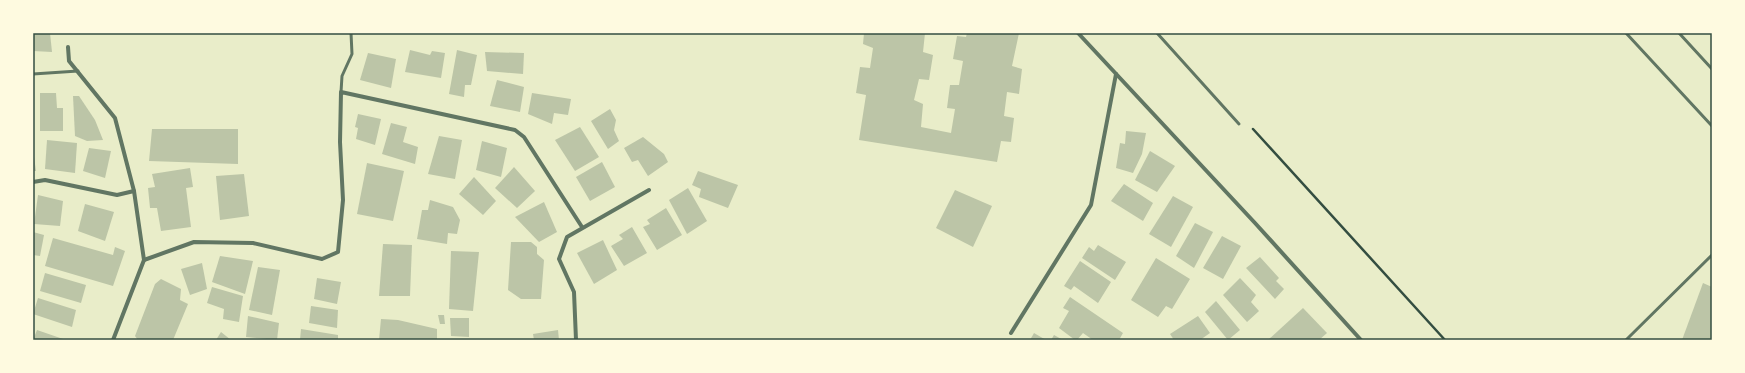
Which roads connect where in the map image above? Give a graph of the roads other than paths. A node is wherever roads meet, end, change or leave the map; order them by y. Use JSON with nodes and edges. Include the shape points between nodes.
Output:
{"nodes":[{"id":1,"x":351,"y":33,"type":"edge"},
{"id":2,"x":1078,"y":33,"type":"edge"},
{"id":3,"x":1157,"y":33,"type":"edge"},
{"id":4,"x":1626,"y":33,"type":"edge"},
{"id":5,"x":1679,"y":33,"type":"edge"},
{"id":6,"x":68,"y":47,"type":"dead end"},
{"id":7,"x":1712,"y":69,"type":"edge"},
{"id":8,"x":78,"y":71,"type":"junction"},
{"id":9,"x":33,"y":74,"type":"edge"},
{"id":10,"x":1116,"y":74,"type":"junction"},
{"id":11,"x":341,"y":92,"type":"junction"},
{"id":12,"x":1239,"y":124,"type":"road end"},
{"id":13,"x":1712,"y":126,"type":"edge"},
{"id":14,"x":33,"y":182,"type":"edge"},
{"id":15,"x":649,"y":190,"type":"dead end"},
{"id":16,"x":134,"y":191,"type":"junction"},
{"id":17,"x":582,"y":227,"type":"junction"},
{"id":18,"x":1712,"y":256,"type":"edge"},
{"id":19,"x":144,"y":260,"type":"junction"},
{"id":20,"x":1011,"y":333,"type":"dead end"},
{"id":21,"x":113,"y":340,"type":"edge"},
{"id":22,"x":576,"y":340,"type":"edge"},
{"id":23,"x":1361,"y":340,"type":"edge"},
{"id":24,"x":1626,"y":340,"type":"edge"}],
"edges":[{"from":1,"to":11,"type":"lane","via":[[352,54],[342,76]]},
{"from":2,"to":10,"type":"street"},
{"from":3,"to":12,"type":"lane"},
{"from":4,"to":13,"type":"lane"},
{"from":5,"to":7,"type":"lane"},
{"from":6,"to":8,"type":"street","via":[[70,61]]},
{"from":8,"to":9,"type":"lane"},
{"from":8,"to":16,"type":"street","via":[[115,118]]},
{"from":10,"to":20,"type":"street","via":[[1090,205]]},
{"from":10,"to":23,"type":"street"},
{"from":11,"to":17,"type":"street","via":[[515,130],[524,137]]},
{"from":11,"to":19,"type":"street","via":[[343,200],[338,252],[322,259],[253,243],[194,242]]},
{"from":14,"to":16,"type":"street","via":[[45,180],[117,194]]},
{"from":15,"to":17,"type":"street"},
{"from":16,"to":19,"type":"street"},
{"from":17,"to":22,"type":"street","via":[[567,237],[559,259],[574,292]]},
{"from":18,"to":24,"type":"lane"},
{"from":19,"to":21,"type":"street"}]}
